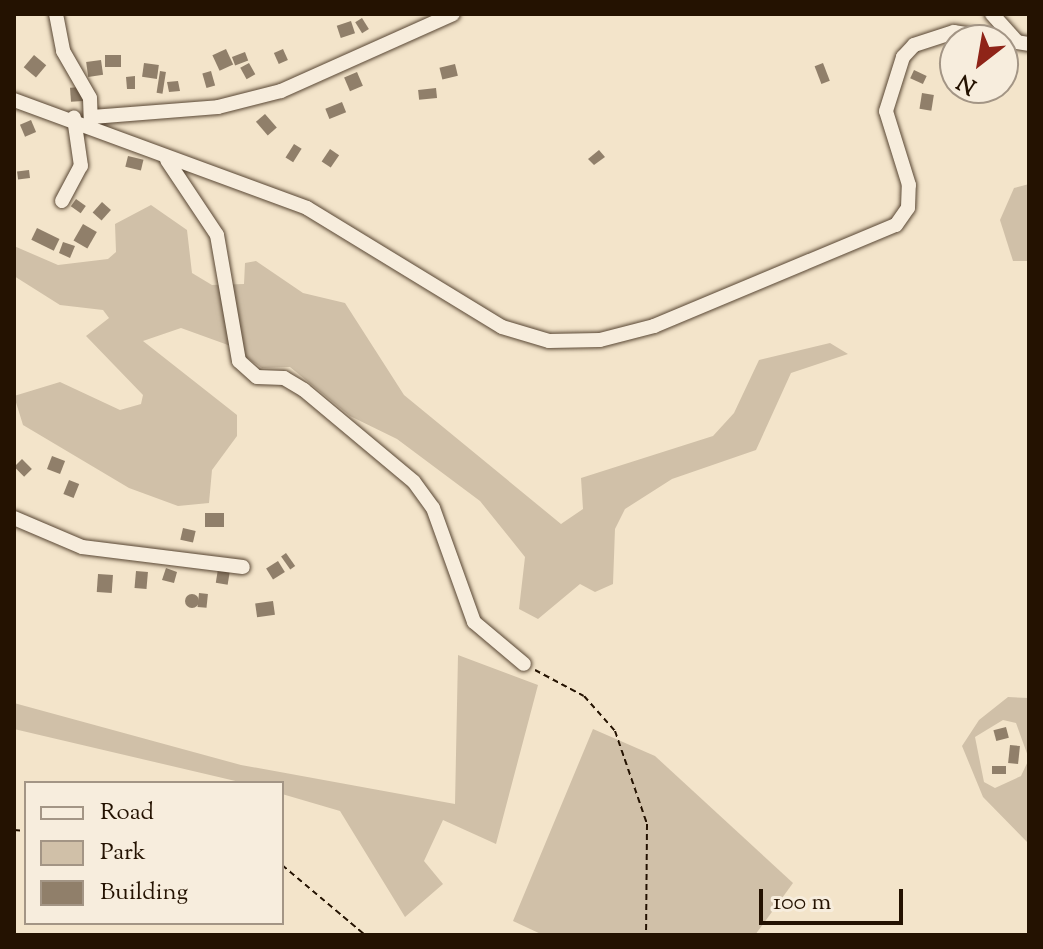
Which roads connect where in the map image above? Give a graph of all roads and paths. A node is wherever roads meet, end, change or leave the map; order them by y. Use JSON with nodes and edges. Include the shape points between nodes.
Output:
{"nodes":[{"id":1,"x":44,"y":14,"type":"edge"},
{"id":2,"x":56,"y":14,"type":"edge"},
{"id":3,"x":453,"y":14,"type":"edge"},
{"id":4,"x":992,"y":14,"type":"edge"},
{"id":5,"x":57,"y":31,"type":"junction"},
{"id":6,"x":1023,"y":43,"type":"edge"},
{"id":7,"x":14,"y":100,"type":"edge"},
{"id":8,"x":74,"y":118,"type":"junction"},
{"id":9,"x":91,"y":120,"type":"junction"},
{"id":10,"x":167,"y":160,"type":"junction"},
{"id":11,"x":62,"y":201,"type":"dead end"},
{"id":12,"x":14,"y":518,"type":"edge"},
{"id":13,"x":243,"y":567,"type":"dead end"},
{"id":14,"x":524,"y":664,"type":"joint"},
{"id":15,"x":284,"y":867,"type":"edge"},
{"id":16,"x":365,"y":935,"type":"edge"},
{"id":17,"x":646,"y":935,"type":"edge"}],
"edges":[{"from":1,"to":5,"type":"street"},
{"from":2,"to":5,"type":"street"},
{"from":3,"to":9,"type":"street","via":[[281,91],[218,107]]},
{"from":4,"to":6,"type":"street"},
{"from":5,"to":9,"type":"street","via":[[86,88]]},
{"from":6,"to":10,"type":"street","via":[[954,32],[914,45],[903,57],[886,111],[909,185],[908,208],[896,225],[654,326],[600,340],[549,341],[502,327],[332,221]]},
{"from":7,"to":8,"type":"street"},
{"from":8,"to":9,"type":"street"},
{"from":8,"to":11,"type":"street","via":[[81,166]]},
{"from":9,"to":10,"type":"street"},
{"from":10,"to":14,"type":"street","via":[[217,235],[239,361],[257,377],[284,378],[304,390],[414,482],[433,508],[474,622]]},
{"from":12,"to":13,"type":"street","via":[[82,547]]},
{"from":14,"to":17,"type":"path","via":[[584,696],[615,731],[647,824]]},
{"from":15,"to":16,"type":"path"}]}
